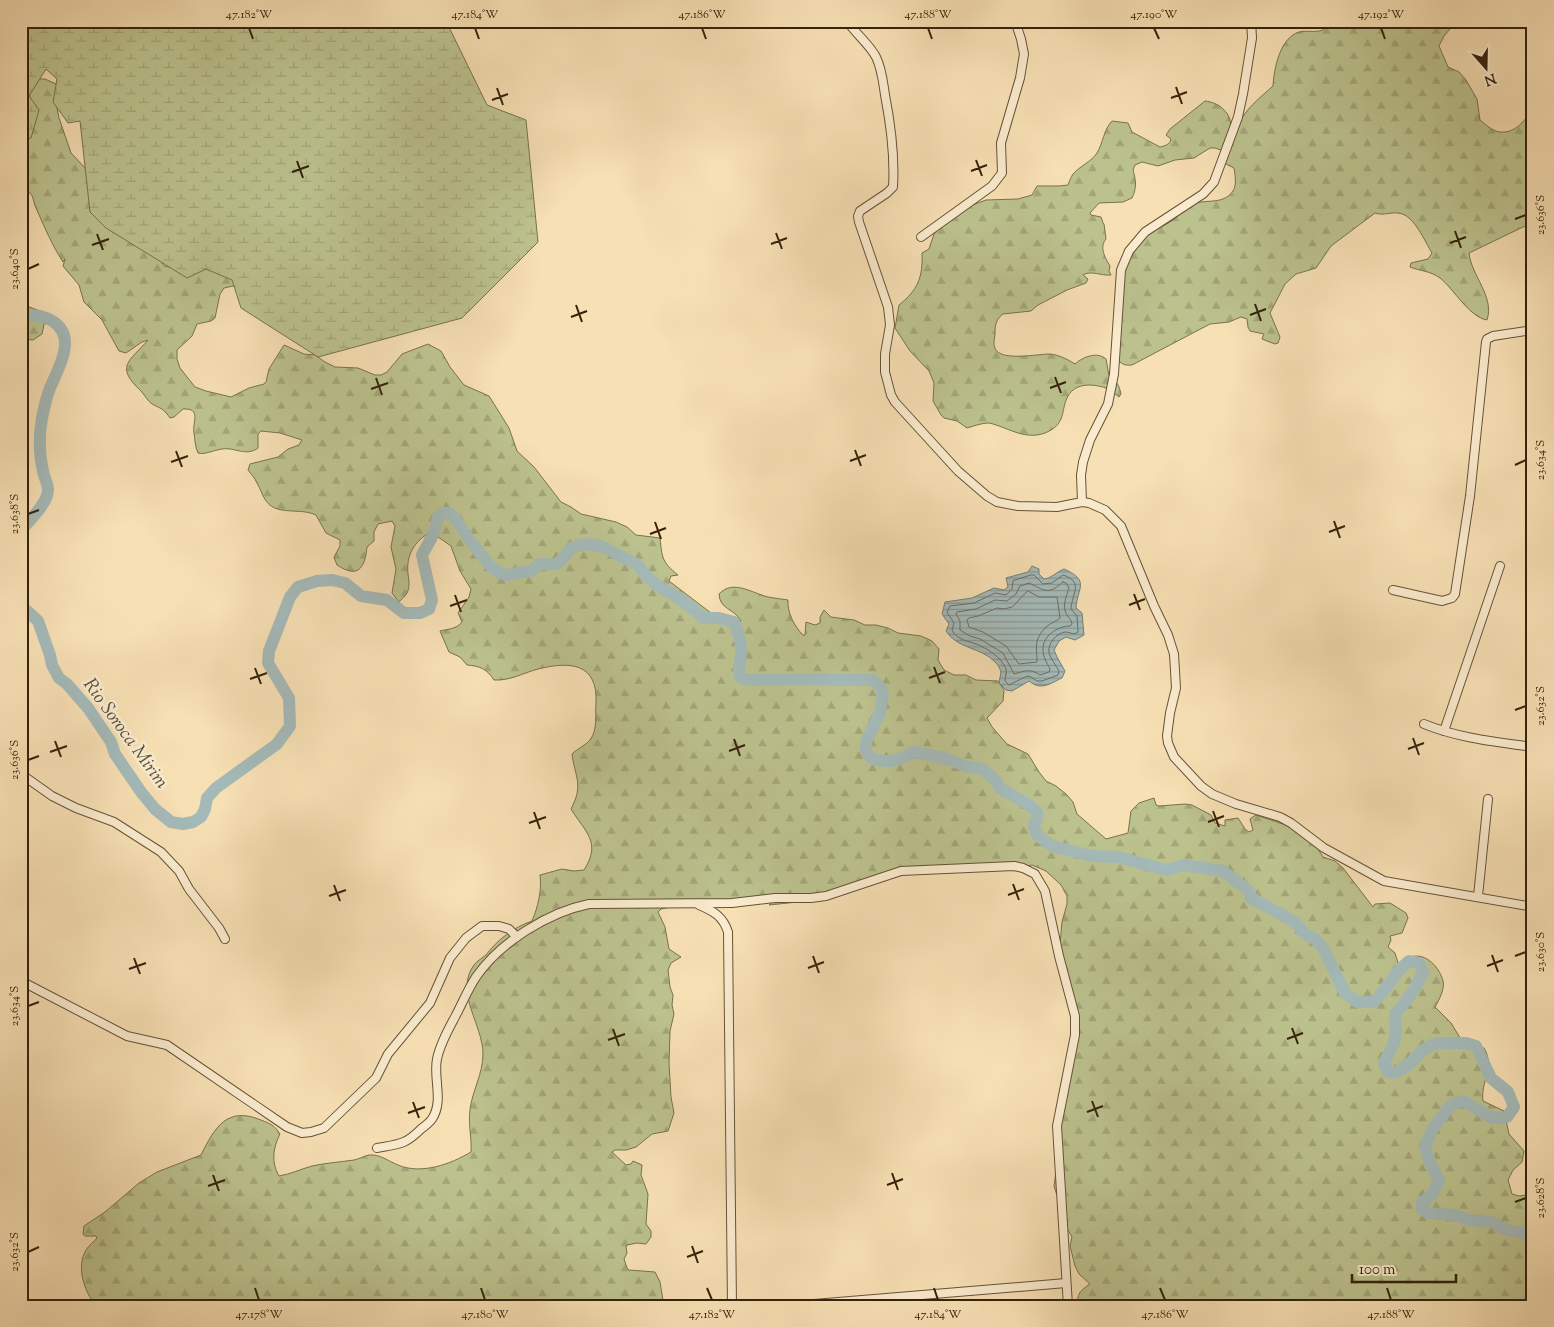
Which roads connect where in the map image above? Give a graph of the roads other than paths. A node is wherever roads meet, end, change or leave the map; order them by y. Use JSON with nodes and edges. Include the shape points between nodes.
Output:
{"nodes":[{"id":1,"x":847,"y":21,"type":"edge"},
{"id":2,"x":1015,"y":21,"type":"edge"},
{"id":3,"x":1251,"y":21,"type":"edge"},
{"id":4,"x":921,"y":237,"type":"dead end"},
{"id":5,"x":1533,"y":330,"type":"edge"},
{"id":6,"x":1082,"y":502,"type":"junction"},
{"id":7,"x":1500,"y":566,"type":"dead end"},
{"id":8,"x":1393,"y":590,"type":"dead end"},
{"id":9,"x":1424,"y":724,"type":"dead end"},
{"id":10,"x":1444,"y":731,"type":"junction"},
{"id":11,"x":1533,"y":731,"type":"edge"},
{"id":12,"x":1532,"y":747,"type":"edge"},
{"id":13,"x":21,"y":774,"type":"edge"},
{"id":14,"x":1488,"y":799,"type":"dead end"},
{"id":15,"x":1478,"y":896,"type":"junction"},
{"id":16,"x":695,"y":903,"type":"junction"},
{"id":17,"x":1533,"y":907,"type":"edge"},
{"id":18,"x":517,"y":937,"type":"junction"},
{"id":19,"x":225,"y":939,"type":"dead end"},
{"id":20,"x":21,"y":981,"type":"edge"},
{"id":21,"x":377,"y":1148,"type":"dead end"},
{"id":22,"x":1066,"y":1283,"type":"junction"},
{"id":23,"x":732,"y":1306,"type":"edge"},
{"id":24,"x":790,"y":1306,"type":"edge"},
{"id":25,"x":1068,"y":1306,"type":"edge"}],
"edges":[{"from":1,"to":6,"type":"street","via":[[879,63],[892,136],[893,187],[860,211],[858,216],[888,307],[890,325],[885,365],[891,395],[900,409],[958,471],[986,496],[1018,506],[1056,507]]},
{"from":2,"to":4,"type":"street","via":[[1024,54],[1002,143],[1002,174],[992,186]]},
{"from":3,"to":6,"type":"street","via":[[1251,48],[1238,117],[1214,182],[1203,194],[1145,232],[1124,262],[1110,398],[1085,456],[1081,475]]},
{"from":5,"to":8,"type":"street","via":[[1493,336],[1486,342],[1470,496],[1455,594],[1442,601]]},
{"from":6,"to":15,"type":"street","via":[[1106,510],[1121,526],[1168,635],[1174,654],[1176,688],[1168,743],[1174,757],[1201,786],[1236,804],[1280,817],[1324,848],[1384,881]]},
{"from":7,"to":10,"type":"street"},
{"from":9,"to":10,"type":"street"},
{"from":10,"to":12,"type":"street"},
{"from":11,"to":12,"type":"street"},
{"from":13,"to":19,"type":"street","via":[[52,796],[114,822],[161,852]]},
{"from":14,"to":15,"type":"street"},
{"from":15,"to":17,"type":"street"},
{"from":16,"to":18,"type":"street","via":[[589,904],[540,922]]},
{"from":16,"to":22,"type":"street","via":[[826,896],[901,871],[918,869],[1014,866],[1035,874],[1045,891],[1076,1025],[1057,1126]]},
{"from":16,"to":23,"type":"street","via":[[718,915],[728,932]]},
{"from":18,"to":20,"type":"street","via":[[509,929],[482,926],[466,938],[450,958],[430,1003],[388,1054],[376,1078],[324,1128],[302,1133],[287,1127],[167,1046],[127,1036]]},
{"from":18,"to":21,"type":"street","via":[[476,976],[443,1042],[435,1067],[437,1103],[432,1119],[407,1142]]},
{"from":22,"to":24,"type":"street"},
{"from":22,"to":25,"type":"street"}]}
